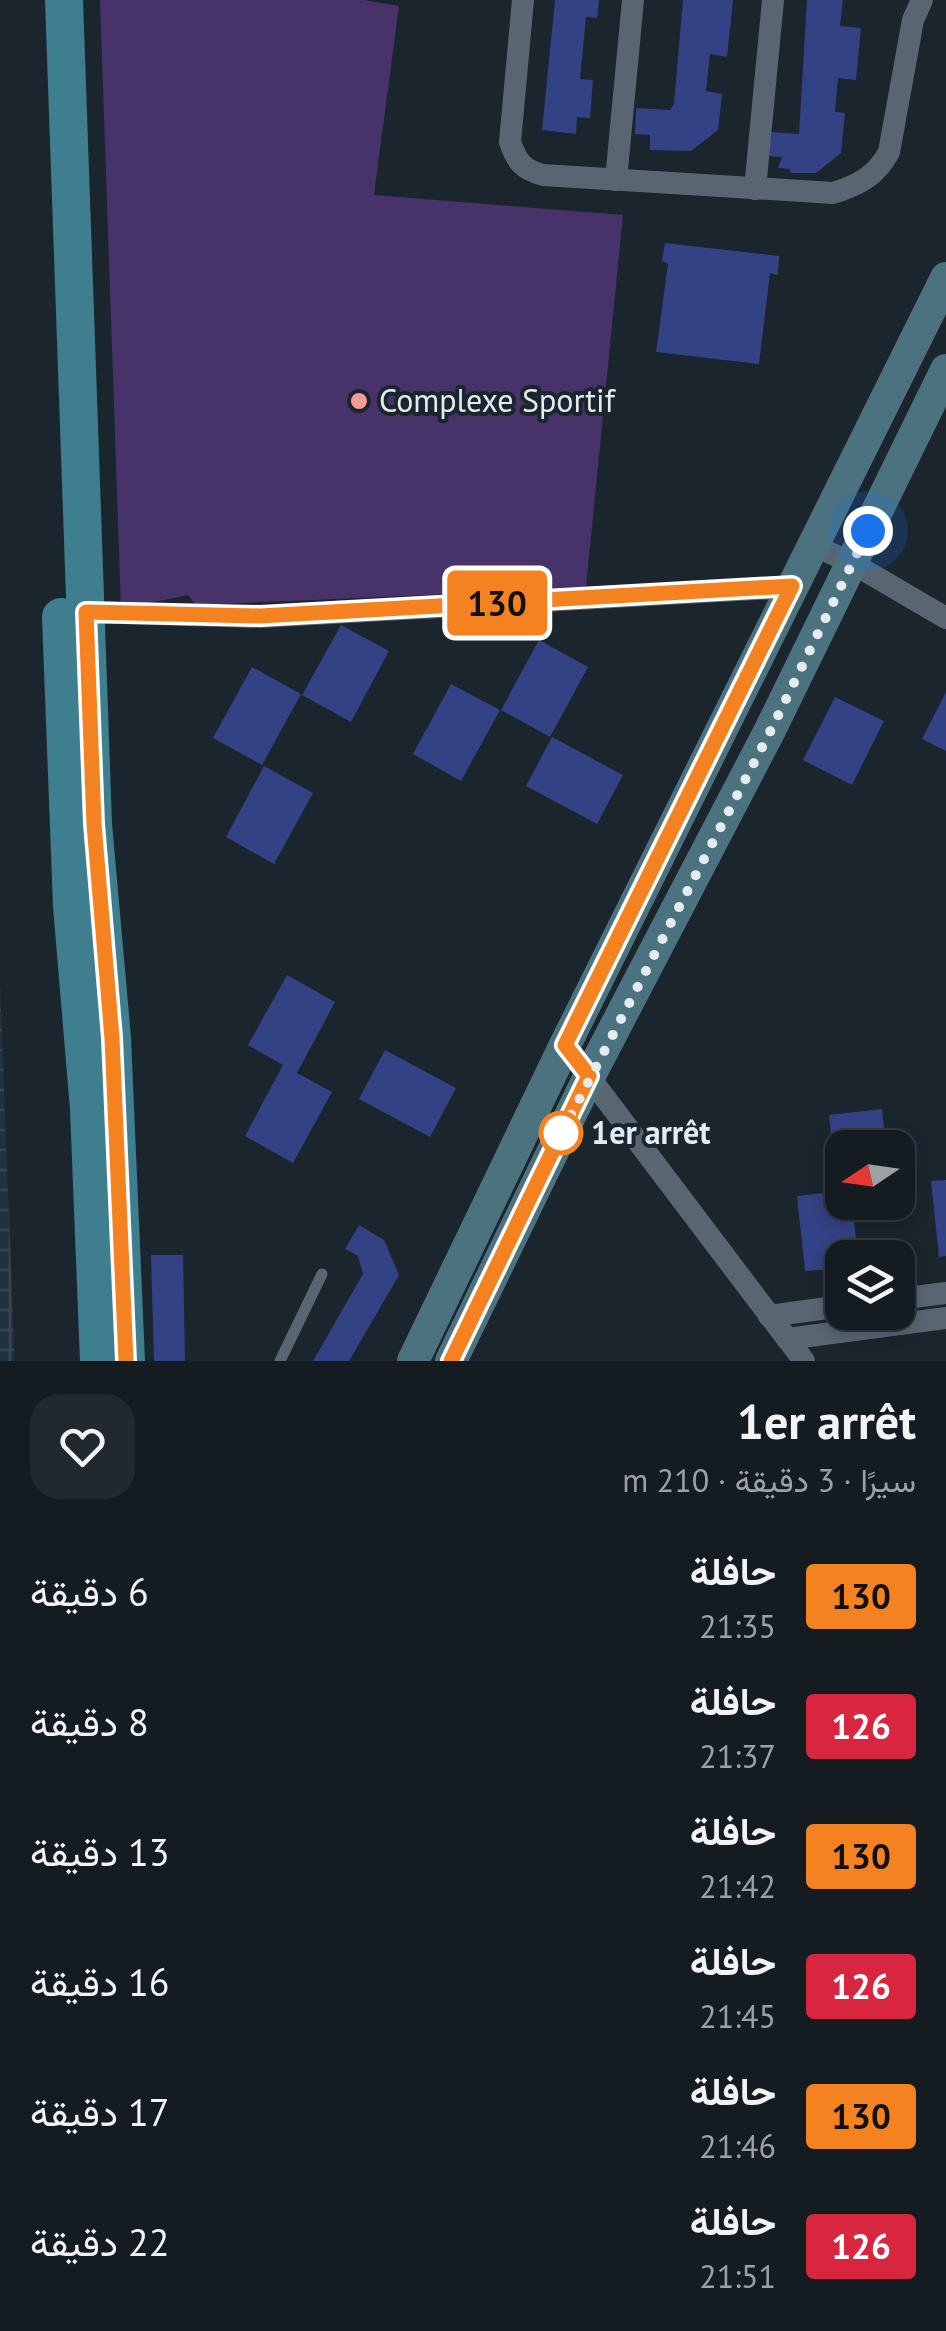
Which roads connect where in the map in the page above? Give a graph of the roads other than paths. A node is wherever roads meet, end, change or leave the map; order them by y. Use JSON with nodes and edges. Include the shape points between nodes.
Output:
{"nodes":[{"id":1,"x":40,"y":0,"type":"edge"},
{"id":2,"x":64,"y":0,"type":"edge"},
{"id":3,"x":523,"y":0,"type":"edge"},
{"id":4,"x":633,"y":0,"type":"edge"},
{"id":5,"x":772,"y":0,"type":"edge"},
{"id":6,"x":922,"y":0,"type":"edge"},
{"id":7,"x":616,"y":180,"type":"junction"},
{"id":8,"x":755,"y":190,"type":"junction"},
{"id":9,"x":946,"y":278,"type":"edge"},
{"id":10,"x":946,"y":370,"type":"edge"},
{"id":11,"x":813,"y":545,"type":"junction"},
{"id":12,"x":852,"y":563,"type":"junction"},
{"id":13,"x":792,"y":586,"type":"junction"},
{"id":14,"x":86,"y":612,"type":"junction"},
{"id":15,"x":946,"y":618,"type":"edge"},
{"id":16,"x":565,"y":1045,"type":"junction"},
{"id":17,"x":589,"y":1076,"type":"junction"},
{"id":18,"x":322,"y":1274,"type":"dead end"},
{"id":19,"x":946,"y":1293,"type":"edge"},
{"id":20,"x":915,"y":1298,"type":"edge"},
{"id":21,"x":825,"y":1308,"type":"edge"},
{"id":22,"x":769,"y":1316,"type":"junction"},
{"id":23,"x":946,"y":1318,"type":"edge"},
{"id":24,"x":787,"y":1339,"type":"junction"},
{"id":25,"x":100,"y":1361,"type":"edge"},
{"id":26,"x":126,"y":1361,"type":"edge"},
{"id":27,"x":280,"y":1361,"type":"edge"},
{"id":28,"x":413,"y":1361,"type":"edge"},
{"id":29,"x":451,"y":1361,"type":"edge"},
{"id":30,"x":804,"y":1361,"type":"edge"}],
"edges":[{"from":1,"to":25,"type":"main road","via":[[63,715]]},
{"from":2,"to":14,"type":"main road"},
{"from":3,"to":7,"type":"street","via":[[510,142],[516,160],[543,176]]},
{"from":4,"to":7,"type":"street"},
{"from":5,"to":8,"type":"street"},
{"from":6,"to":8,"type":"street","via":[[889,152],[879,170],[833,193]]},
{"from":7,"to":8,"type":"street"},
{"from":9,"to":11,"type":"street"},
{"from":10,"to":12,"type":"street"},
{"from":11,"to":12,"type":"street"},
{"from":11,"to":13,"type":"street"},
{"from":12,"to":15,"type":"street"},
{"from":12,"to":17,"type":"street"},
{"from":13,"to":14,"type":"street","via":[[260,616]]},
{"from":13,"to":16,"type":"street"},
{"from":14,"to":26,"type":"main road"},
{"from":16,"to":17,"type":"street"},
{"from":16,"to":28,"type":"street"},
{"from":17,"to":22,"type":"street"},
{"from":17,"to":29,"type":"street"},
{"from":18,"to":27,"type":"lane"},
{"from":19,"to":20,"type":"street"},
{"from":21,"to":22,"type":"street"},
{"from":22,"to":24,"type":"street"},
{"from":23,"to":24,"type":"street"},
{"from":24,"to":30,"type":"street"}]}
